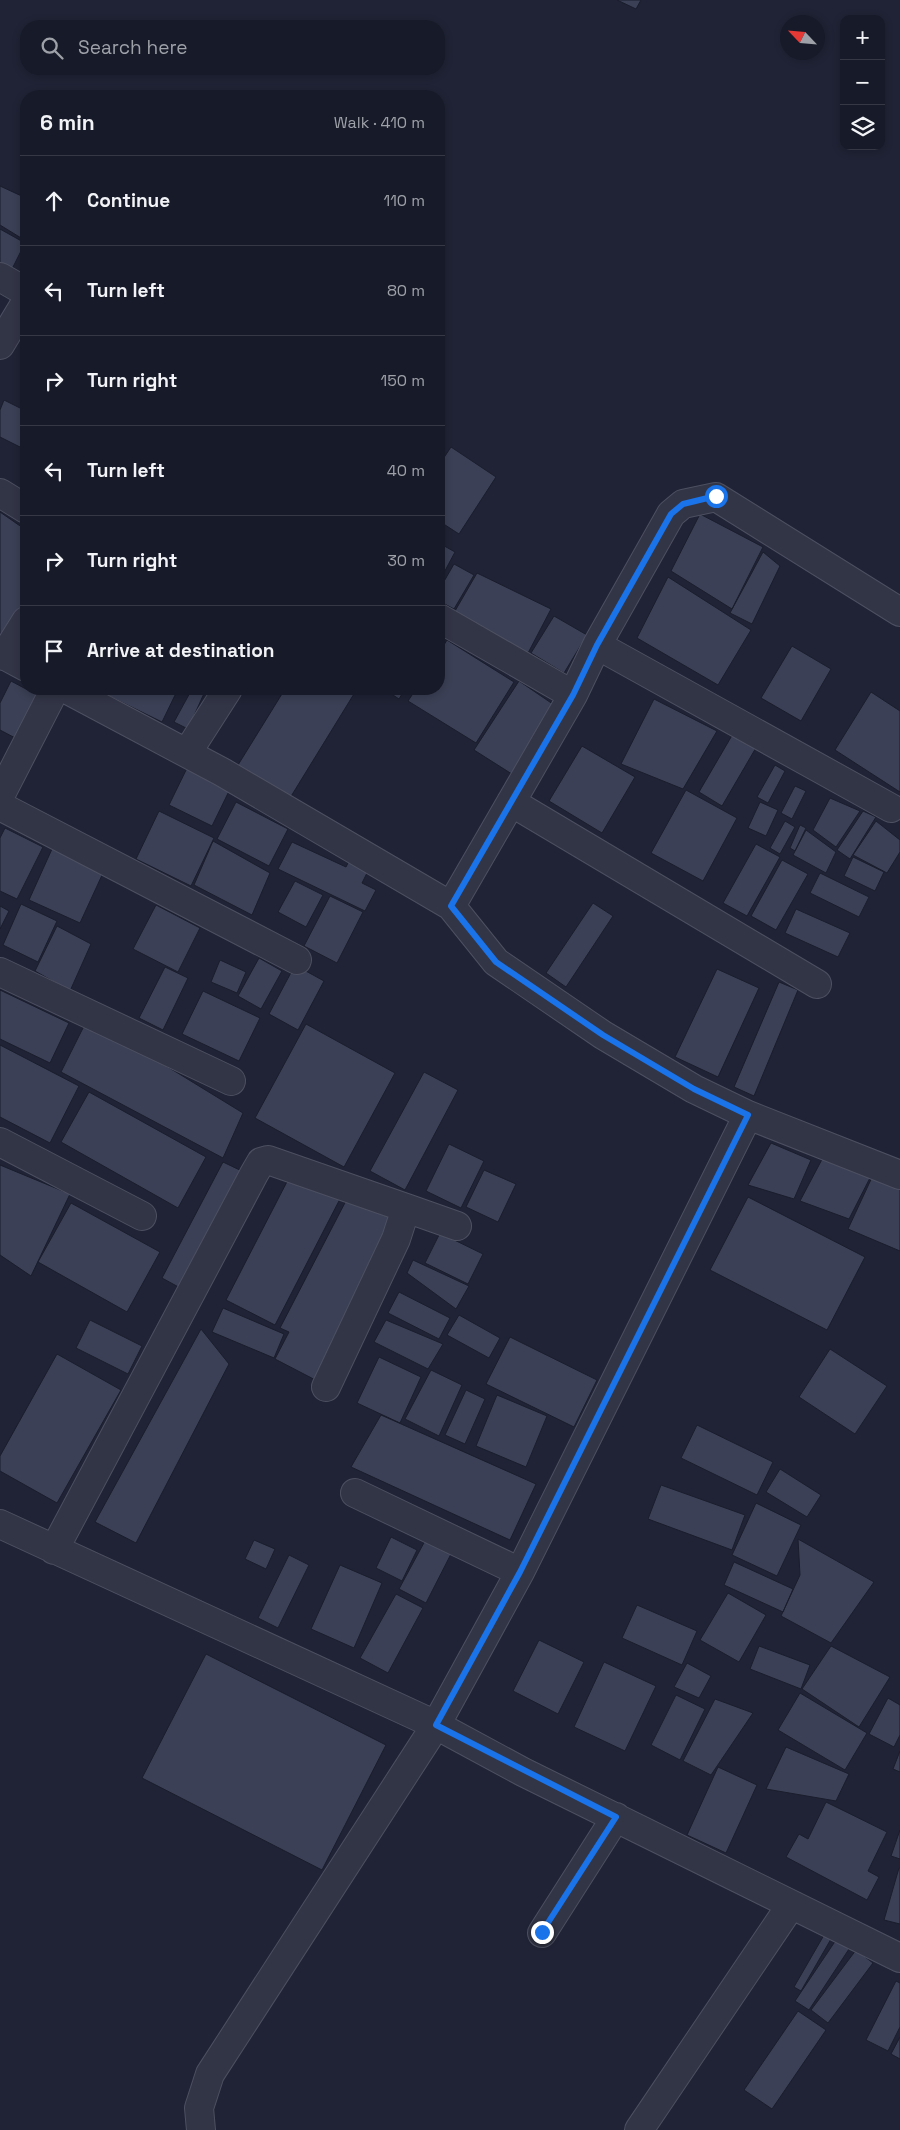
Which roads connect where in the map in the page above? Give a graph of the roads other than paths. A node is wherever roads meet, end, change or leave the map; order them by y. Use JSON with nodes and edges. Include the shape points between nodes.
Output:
{"nodes":[{"id":1,"x":0,"y":277,"type":"edge"},
{"id":2,"x":20,"y":289,"type":"edge"},
{"id":3,"x":20,"y":312,"type":"edge"},
{"id":4,"x":0,"y":345,"type":"edge"},
{"id":5,"x":0,"y":493,"type":"edge"},
{"id":6,"x":20,"y":505,"type":"edge"},
{"id":7,"x":900,"y":612,"type":"edge"},
{"id":8,"x":445,"y":621,"type":"edge"},
{"id":9,"x":20,"y":635,"type":"edge"},
{"id":10,"x":597,"y":645,"type":"junction"},
{"id":11,"x":10,"y":659,"type":"edge"},
{"id":12,"x":52,"y":695,"type":"edge"},
{"id":13,"x":77,"y":695,"type":"edge"},
{"id":14,"x":224,"y":695,"type":"edge"},
{"id":15,"x":573,"y":695,"type":"junction"},
{"id":16,"x":187,"y":753,"type":"junction"},
{"id":17,"x":0,"y":796,"type":"edge"},
{"id":18,"x":511,"y":802,"type":"junction"},
{"id":19,"x":0,"y":806,"type":"edge"},
{"id":20,"x":891,"y":808,"type":"dead end"},
{"id":21,"x":451,"y":906,"type":"junction"},
{"id":22,"x":297,"y":960,"type":"dead end"},
{"id":23,"x":0,"y":972,"type":"edge"},
{"id":24,"x":817,"y":984,"type":"dead end"},
{"id":25,"x":231,"y":1080,"type":"dead end"},
{"id":26,"x":748,"y":1115,"type":"junction"},
{"id":27,"x":0,"y":1142,"type":"edge"},
{"id":28,"x":900,"y":1175,"type":"edge"},
{"id":29,"x":406,"y":1208,"type":"junction"},
{"id":30,"x":142,"y":1216,"type":"dead end"},
{"id":31,"x":457,"y":1226,"type":"dead end"},
{"id":32,"x":326,"y":1387,"type":"dead end"},
{"id":33,"x":355,"y":1493,"type":"dead end"},
{"id":34,"x":0,"y":1524,"type":"edge"},
{"id":35,"x":54,"y":1550,"type":"junction"},
{"id":36,"x":520,"y":1572,"type":"junction"},
{"id":37,"x":436,"y":1725,"type":"junction"},
{"id":38,"x":616,"y":1817,"type":"junction"},
{"id":39,"x":791,"y":1905,"type":"junction"},
{"id":40,"x":542,"y":1932,"type":"dead end"},
{"id":41,"x":900,"y":1958,"type":"edge"},
{"id":42,"x":201,"y":2130,"type":"edge"},
{"id":43,"x":639,"y":2130,"type":"edge"}],
"edges":[{"from":1,"to":2,"type":"street"},
{"from":3,"to":4,"type":"street"},
{"from":5,"to":6,"type":"street"},
{"from":7,"to":10,"type":"street","via":[[716,496],[683,504],[671,514]]},
{"from":8,"to":15,"type":"street"},
{"from":9,"to":11,"type":"street"},
{"from":10,"to":15,"type":"street"},
{"from":10,"to":20,"type":"street"},
{"from":12,"to":17,"type":"street"},
{"from":13,"to":16,"type":"street"},
{"from":14,"to":16,"type":"street"},
{"from":15,"to":18,"type":"street"},
{"from":16,"to":21,"type":"street"},
{"from":18,"to":21,"type":"street"},
{"from":18,"to":24,"type":"street"},
{"from":19,"to":22,"type":"street"},
{"from":21,"to":26,"type":"street","via":[[496,962],[603,1035],[694,1089]]},
{"from":23,"to":25,"type":"street"},
{"from":26,"to":28,"type":"street"},
{"from":26,"to":36,"type":"street"},
{"from":27,"to":30,"type":"street"},
{"from":29,"to":31,"type":"street"},
{"from":29,"to":32,"type":"street","via":[[396,1239]]},
{"from":29,"to":35,"type":"street","via":[[268,1160],[261,1162]]},
{"from":33,"to":36,"type":"street"},
{"from":34,"to":35,"type":"street"},
{"from":35,"to":37,"type":"street"},
{"from":36,"to":37,"type":"street"},
{"from":37,"to":38,"type":"street"},
{"from":37,"to":42,"type":"street","via":[[210,2074],[199,2108]]},
{"from":38,"to":39,"type":"street"},
{"from":38,"to":40,"type":"street"},
{"from":39,"to":41,"type":"street"},
{"from":39,"to":43,"type":"street"}]}
